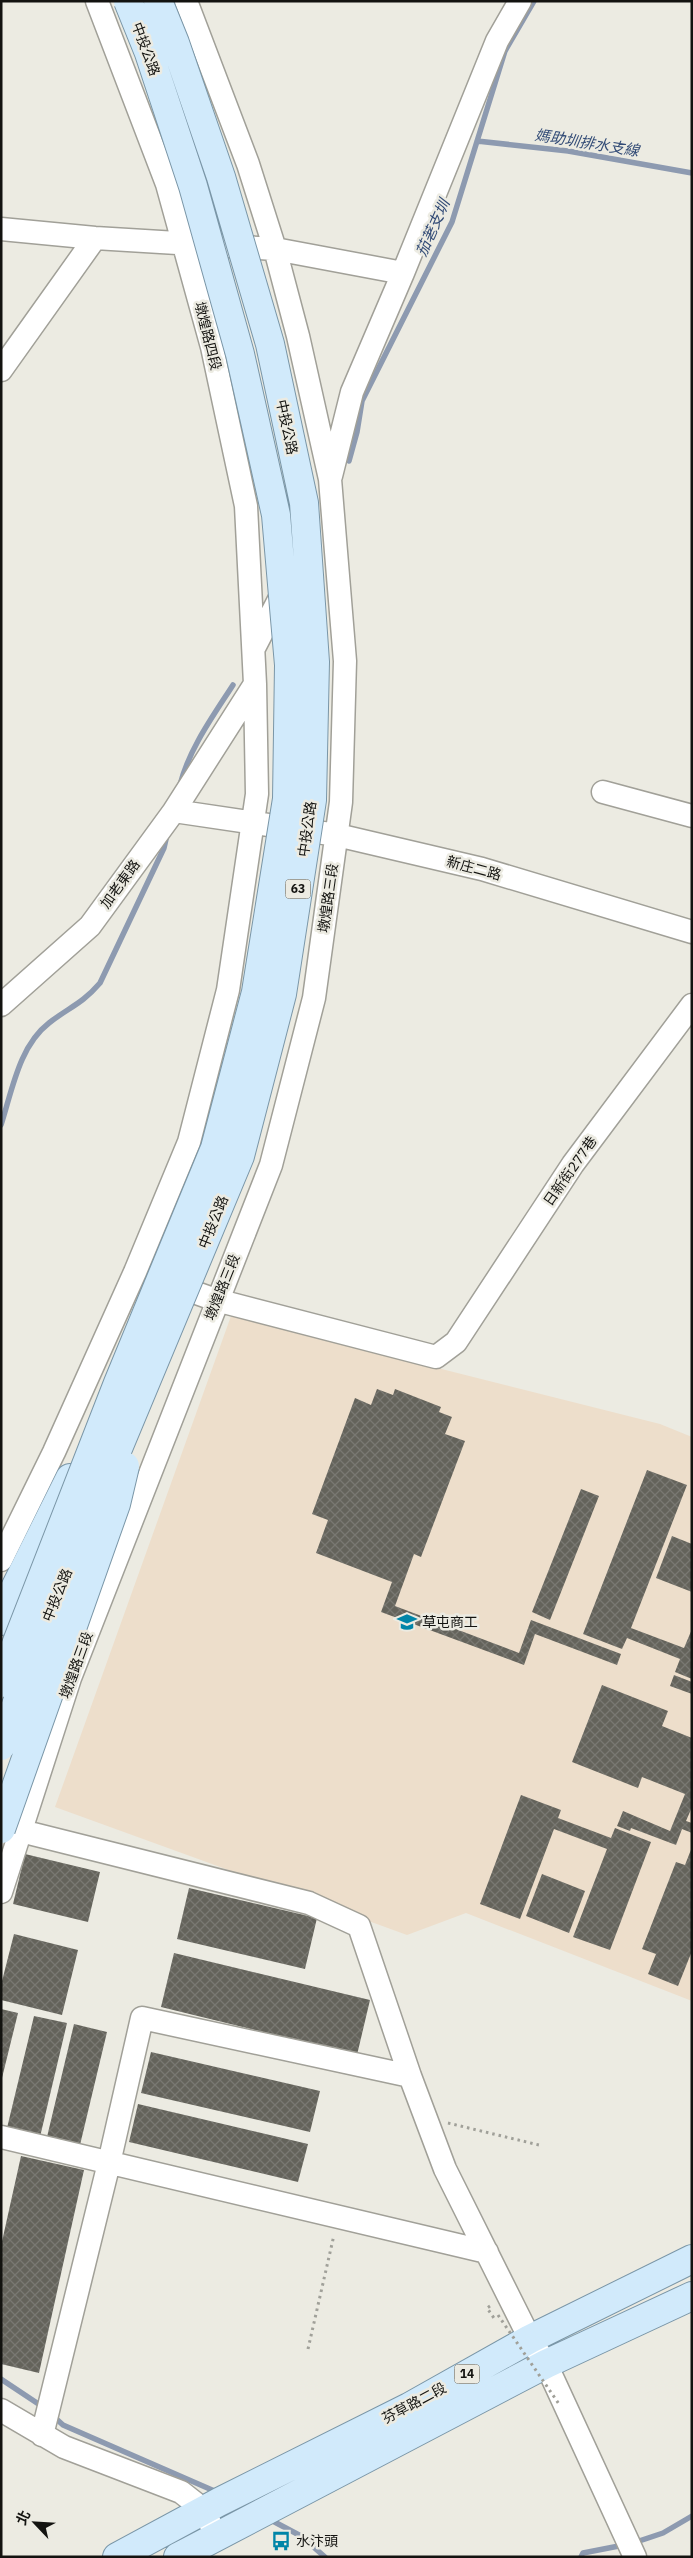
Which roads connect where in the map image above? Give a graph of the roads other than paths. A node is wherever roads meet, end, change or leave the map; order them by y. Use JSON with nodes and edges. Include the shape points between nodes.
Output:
{"nodes":[{"id":1,"x":96,"y":1,"type":"edge"},
{"id":2,"x":128,"y":1,"type":"edge"},
{"id":3,"x":158,"y":1,"type":"edge"},
{"id":4,"x":186,"y":1,"type":"edge"},
{"id":5,"x":520,"y":1,"type":"edge"},
{"id":6,"x":1,"y":229,"type":"edge"},
{"id":7,"x":95,"y":238,"type":"junction"},
{"id":8,"x":183,"y":243,"type":"junction"},
{"id":9,"x":274,"y":249,"type":"junction"},
{"id":10,"x":403,"y":273,"type":"junction"},
{"id":11,"x":1,"y":370,"type":"edge"},
{"id":12,"x":330,"y":479,"type":"junction"},
{"id":13,"x":253,"y":649,"type":"junction"},
{"id":14,"x":255,"y":684,"type":"junction"},
{"id":15,"x":603,"y":792,"type":"dead end"},
{"id":16,"x":174,"y":811,"type":"junction"},
{"id":17,"x":692,"y":816,"type":"edge"},
{"id":18,"x":252,"y":824,"type":"junction"},
{"id":19,"x":337,"y":835,"type":"junction"},
{"id":20,"x":692,"y":932,"type":"edge"},
{"id":21,"x":1,"y":1005,"type":"edge"},
{"id":22,"x":692,"y":1005,"type":"edge"},
{"id":23,"x":135,"y":1272,"type":"junction"},
{"id":24,"x":216,"y":1300,"type":"junction"},
{"id":25,"x":118,"y":1383,"type":"junction"},
{"id":26,"x":145,"y":1386,"type":"junction"},
{"id":27,"x":1,"y":1560,"type":"edge"},
{"id":28,"x":1,"y":1621,"type":"edge"},
{"id":29,"x":1,"y":1653,"type":"edge"},
{"id":30,"x":70,"y":1678,"type":"junction"},
{"id":31,"x":1,"y":1683,"type":"edge"},
{"id":32,"x":1,"y":1746,"type":"edge"},
{"id":33,"x":11,"y":1830,"type":"edge"},
{"id":34,"x":1,"y":1892,"type":"edge"},
{"id":35,"x":410,"y":2076,"type":"junction"},
{"id":36,"x":1,"y":2137,"type":"edge"},
{"id":37,"x":109,"y":2163,"type":"junction"},
{"id":38,"x":488,"y":2252,"type":"junction"},
{"id":39,"x":692,"y":2260,"type":"edge"},
{"id":40,"x":692,"y":2296,"type":"edge"},
{"id":41,"x":530,"y":2339,"type":"junction"},
{"id":42,"x":546,"y":2364,"type":"junction"},
{"id":43,"x":1,"y":2410,"type":"edge"},
{"id":44,"x":42,"y":2435,"type":"junction"},
{"id":45,"x":212,"y":2506,"type":"junction"},
{"id":46,"x":216,"y":2536,"type":"junction"},
{"id":47,"x":117,"y":2557,"type":"edge"},
{"id":48,"x":178,"y":2557,"type":"edge"},
{"id":49,"x":635,"y":2557,"type":"edge"}],
"edges":[{"from":1,"to":8,"type":"street","name":"墩煌路四段","via":[[167,184]]},
{"from":2,"to":25,"type":"main road","name":"中投公路","number":"63","bridge":true,"via":[[149,53],[193,186],[240,354],[276,515],[289,665],[287,799],[256,992],[215,1148]]},
{"from":3,"to":26,"type":"main road","name":"中投公路","number":"63","bridge":true,"via":[[221,177],[270,344],[304,503],[315,662],[312,800],[282,994],[240,1156]]},
{"from":4,"to":9,"type":"street","via":[[248,164]]},
{"from":5,"to":10,"type":"street","via":[[497,41]]},
{"from":6,"to":7,"type":"street"},
{"from":7,"to":8,"type":"street"},
{"from":7,"to":11,"type":"street"},
{"from":8,"to":9,"type":"street"},
{"from":8,"to":13,"type":"street","name":"墩煌路四段","via":[[212,347],[246,506]]},
{"from":9,"to":10,"type":"street"},
{"from":9,"to":12,"type":"street","via":[[298,336]]},
{"from":10,"to":12,"type":"street","via":[[352,392]]},
{"from":12,"to":13,"type":"street","via":[[318,525]]},
{"from":12,"to":19,"type":"street","name":"墩煌路三段","via":[[346,661]]},
{"from":13,"to":14,"type":"street","name":"墩煌路四段"},
{"from":14,"to":16,"type":"street","name":"加老東路"},
{"from":14,"to":18,"type":"street","via":[[257,794]]},
{"from":15,"to":17,"type":"street"},
{"from":16,"to":18,"type":"street"},
{"from":16,"to":21,"type":"street","name":"加老東路","via":[[90,926]]},
{"from":18,"to":19,"type":"street","name":"新庄二路"},
{"from":18,"to":23,"type":"street","via":[[228,990],[189,1142]]},
{"from":19,"to":20,"type":"street","name":"新庄二路","via":[[482,869]]},
{"from":19,"to":24,"type":"street","name":"墩煌路三段","via":[[314,998],[271,1165]]},
{"from":22,"to":24,"type":"street","name":"日新街277巷","via":[[573,1164],[456,1342],[436,1357]]},
{"from":23,"to":24,"type":"street"},
{"from":23,"to":27,"type":"street"},
{"from":24,"to":30,"type":"street","name":"墩煌路三段"},
{"from":25,"to":28,"type":"main road","bridge":true},
{"from":25,"to":31,"type":"main road","name":"中投公路","number":"63","bridge":true},
{"from":26,"to":32,"type":"main road","name":"中投公路","number":"63","bridge":true,"via":[[50,1609]]},
{"from":26,"to":33,"type":"main road","bridge":true,"via":[[116,1504]]},
{"from":29,"to":30,"type":"street"},
{"from":30,"to":33,"type":"street","name":"墩煌路三段"},
{"from":33,"to":34,"type":"street","name":"墩煌路三段"},
{"from":33,"to":35,"type":"street","via":[[309,1903],[359,1926]]},
{"from":35,"to":37,"type":"street","via":[[142,2018]]},
{"from":35,"to":38,"type":"street","via":[[445,2169]]},
{"from":36,"to":37,"type":"street"},
{"from":37,"to":38,"type":"street"},
{"from":37,"to":44,"type":"street"},
{"from":38,"to":41,"type":"street"},
{"from":39,"to":41,"type":"main road","name":"芬草路二段","number":"14"},
{"from":40,"to":42,"type":"main road","name":"芬草路二段","number":"14"},
{"from":41,"to":42,"type":"street"},
{"from":41,"to":45,"type":"main road","name":"芬草路二段","number":"14","via":[[409,2406]]},
{"from":42,"to":46,"type":"main road","name":"芬草路二段","number":"14"},
{"from":42,"to":49,"type":"street"},
{"from":43,"to":44,"type":"street"},
{"from":44,"to":45,"type":"street","via":[[64,2447]]},
{"from":45,"to":46,"type":"street"},
{"from":45,"to":47,"type":"main road","number":"14"},
{"from":46,"to":48,"type":"main road","number":"14"}]}
